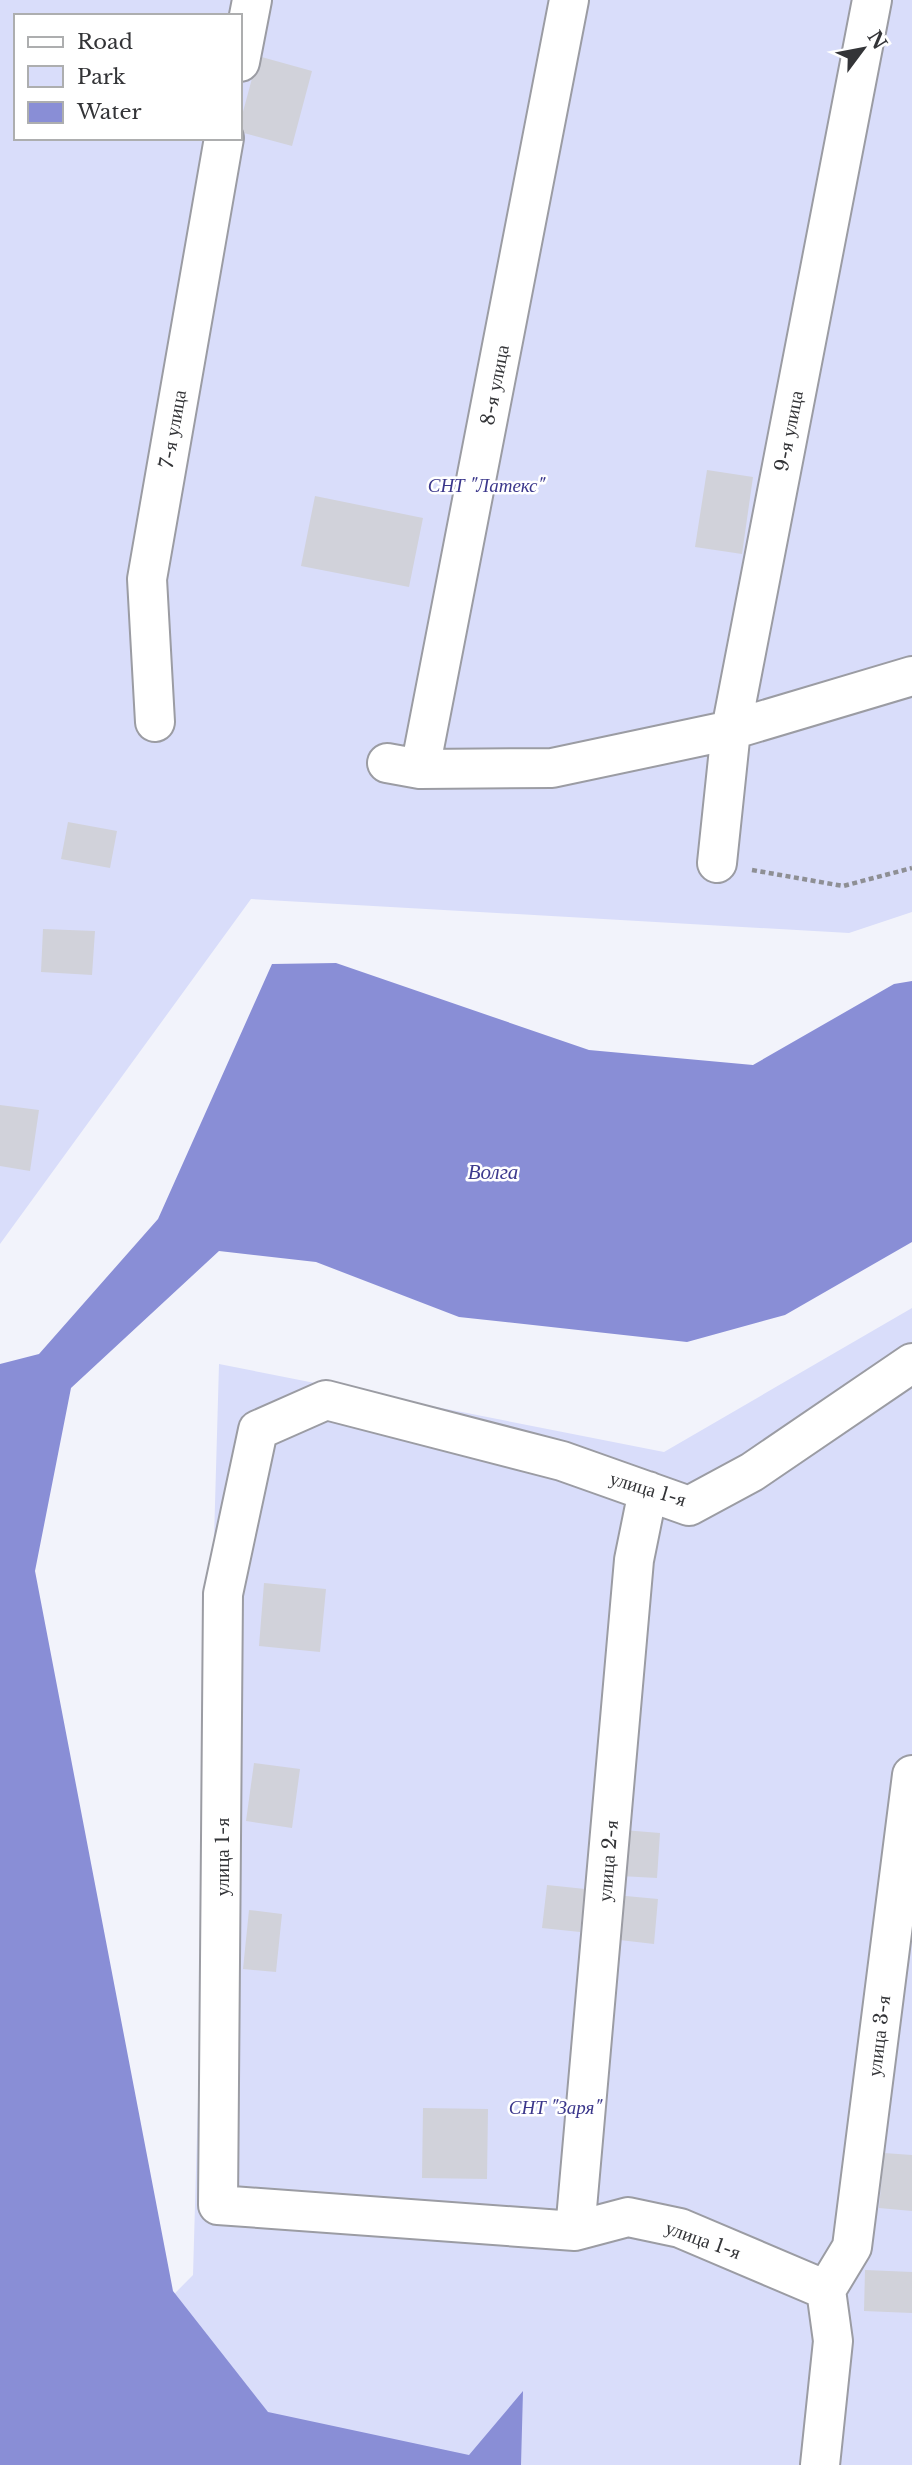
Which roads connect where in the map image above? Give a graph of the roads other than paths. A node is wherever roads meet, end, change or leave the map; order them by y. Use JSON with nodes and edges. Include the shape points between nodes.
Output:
{"nodes":[{"id":1,"x":252,"y":0,"type":"edge"},
{"id":2,"x":569,"y":0,"type":"edge"},
{"id":3,"x":872,"y":0,"type":"edge"},
{"id":4,"x":242,"y":52,"type":"edge"},
{"id":5,"x":225,"y":140,"type":"edge"},
{"id":6,"x":912,"y":676,"type":"edge"},
{"id":7,"x":155,"y":722,"type":"dead end"},
{"id":8,"x":731,"y":730,"type":"junction"},
{"id":9,"x":717,"y":863,"type":"road end"},
{"id":10,"x":912,"y":1363,"type":"edge"},
{"id":11,"x":648,"y":1491,"type":"junction"},
{"id":12,"x":912,"y":1775,"type":"edge"},
{"id":13,"x":575,"y":2231,"type":"junction"},
{"id":14,"x":826,"y":2290,"type":"junction"},
{"id":15,"x":820,"y":2465,"type":"edge"}],
"edges":[{"from":1,"to":4,"type":"street"},
{"from":2,"to":8,"type":"street","name":"8-я улица","via":[[404,766],[552,768]]},
{"from":3,"to":8,"type":"street","name":"9-я улица"},
{"from":5,"to":7,"type":"street","name":"7-я улица","via":[[148,579]]},
{"from":6,"to":8,"type":"street"},
{"from":8,"to":9,"type":"street","name":"9-я улица"},
{"from":10,"to":11,"type":"street","name":"улица 1-я","via":[[752,1472],[689,1506]]},
{"from":11,"to":13,"type":"street","name":"улица 2-я","via":[[634,1560]]},
{"from":11,"to":13,"type":"street","name":"улица 1-я","via":[[562,1461],[326,1400],[258,1430],[223,1594],[218,2205]]},
{"from":12,"to":14,"type":"street","name":"улица 3-я","via":[[852,2247]]},
{"from":13,"to":14,"type":"street","name":"улица 1-я","via":[[628,2217],[680,2228]]},
{"from":14,"to":15,"type":"street","via":[[833,2341]]}]}
